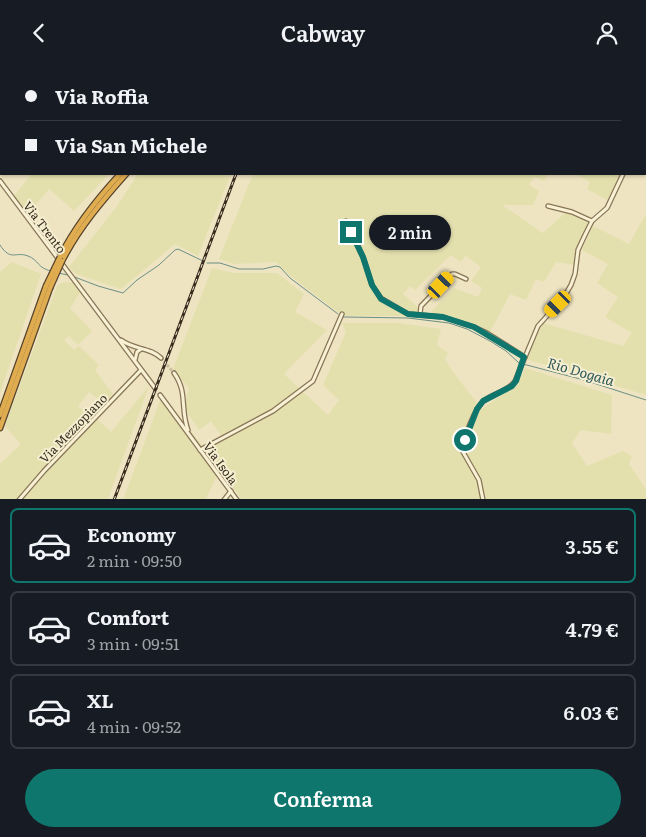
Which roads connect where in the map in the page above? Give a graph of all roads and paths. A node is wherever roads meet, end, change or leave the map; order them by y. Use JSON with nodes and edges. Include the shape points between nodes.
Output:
{"nodes":[{"id":1,"x":119,"y":175,"type":"edge"},
{"id":2,"x":125,"y":175,"type":"edge"},
{"id":3,"x":623,"y":175,"type":"edge"},
{"id":4,"x":0,"y":181,"type":"edge"},
{"id":5,"x":548,"y":206,"type":"dead end"},
{"id":6,"x":346,"y":221,"type":"dead end"},
{"id":7,"x":592,"y":221,"type":"junction"},
{"id":8,"x":61,"y":259,"type":"junction"},
{"id":9,"x":466,"y":279,"type":"dead end"},
{"id":10,"x":48,"y":287,"type":"junction"},
{"id":11,"x":342,"y":314,"type":"dead end"},
{"id":12,"x":420,"y":314,"type":"junction"},
{"id":13,"x":115,"y":334,"type":"junction"},
{"id":14,"x":134,"y":347,"type":"junction"},
{"id":15,"x":144,"y":349,"type":"junction"},
{"id":16,"x":133,"y":355,"type":"junction"},
{"id":17,"x":161,"y":357,"type":"tunnel mouth"},
{"id":18,"x":524,"y":359,"type":"junction"},
{"id":19,"x":141,"y":370,"type":"junction"},
{"id":20,"x":174,"y":373,"type":"tunnel mouth"},
{"id":21,"x":155,"y":388,"type":"dead end"},
{"id":22,"x":160,"y":395,"type":"dead end"},
{"id":23,"x":184,"y":404,"type":"junction"},
{"id":24,"x":0,"y":415,"type":"edge"},
{"id":25,"x":178,"y":415,"type":"junction"},
{"id":26,"x":184,"y":416,"type":"junction"},
{"id":27,"x":0,"y":428,"type":"edge"},
{"id":28,"x":192,"y":437,"type":"junction"},
{"id":29,"x":200,"y":450,"type":"junction"},
{"id":30,"x":231,"y":491,"type":"junction"},
{"id":31,"x":19,"y":499,"type":"edge"},
{"id":32,"x":224,"y":499,"type":"edge"},
{"id":33,"x":237,"y":499,"type":"edge"},
{"id":34,"x":483,"y":499,"type":"edge"}],
"edges":[{"from":1,"to":8,"type":"highway","via":[[90,209],[70,238]]},
{"from":2,"to":8,"type":"highway"},
{"from":3,"to":7,"type":"street","via":[[607,209]]},
{"from":4,"to":13,"type":"street","name":"Via Trento"},
{"from":5,"to":7,"type":"street"},
{"from":6,"to":12,"type":"street","via":[[376,294],[408,314]]},
{"from":7,"to":18,"type":"street","via":[[578,250],[569,289],[538,327]]},
{"from":8,"to":10,"type":"highway","bridge":true},
{"from":9,"to":12,"type":"street","via":[[452,274],[422,306]]},
{"from":10,"to":24,"type":"highway"},
{"from":10,"to":27,"type":"highway"},
{"from":11,"to":29,"type":"street","via":[[313,381],[273,411]]},
{"from":12,"to":18,"type":"street","via":[[474,327]]},
{"from":13,"to":14,"type":"street"},
{"from":13,"to":16,"type":"street"},
{"from":14,"to":15,"type":"street"},
{"from":14,"to":16,"type":"street"},
{"from":15,"to":16,"type":"street"},
{"from":15,"to":17,"type":"street"},
{"from":16,"to":19,"type":"street"},
{"from":18,"to":34,"type":"street","via":[[512,386],[483,401],[462,448],[479,479]]},
{"from":19,"to":21,"type":"street"},
{"from":19,"to":31,"type":"street","name":"Via Mezzopiano"},
{"from":20,"to":23,"type":"street","name":"Via Isola","via":[[181,385]]},
{"from":22,"to":25,"type":"street","name":"Via Isola"},
{"from":23,"to":25,"type":"street"},
{"from":23,"to":26,"type":"street","name":"Via Isola"},
{"from":25,"to":26,"type":"street","via":[[181,420]]},
{"from":25,"to":28,"type":"street","name":"Via Isola"},
{"from":26,"to":28,"type":"street","name":"Via Isola"},
{"from":28,"to":29,"type":"street","name":"Via Isola"},
{"from":29,"to":30,"type":"street","name":"Via Isola"},
{"from":30,"to":32,"type":"street"},
{"from":30,"to":33,"type":"street","name":"Via Isola"}]}
